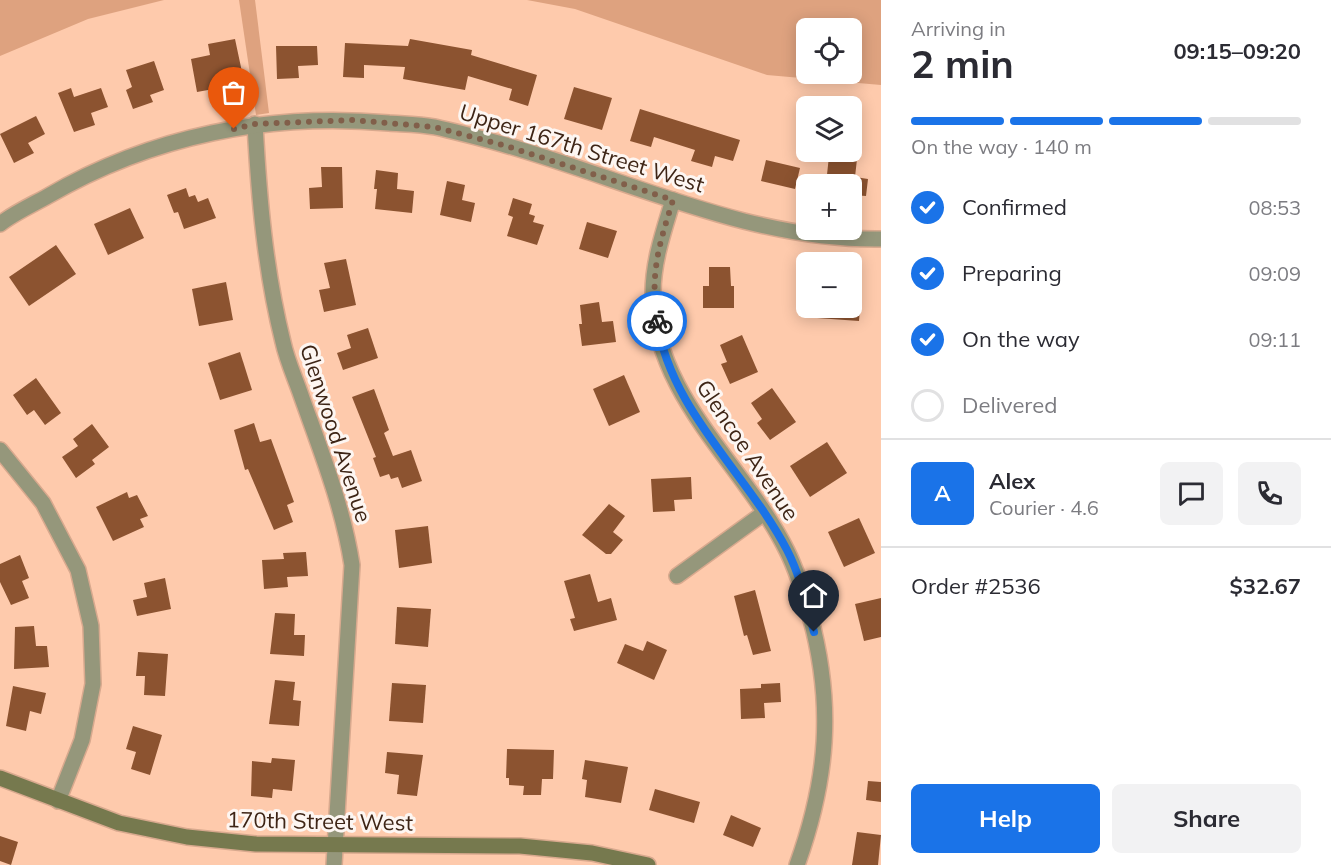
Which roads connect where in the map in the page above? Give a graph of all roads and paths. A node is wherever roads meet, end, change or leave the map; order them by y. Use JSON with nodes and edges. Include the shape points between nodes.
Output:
{"nodes":[{"id":1,"x":255,"y":124,"type":"junction"},
{"id":2,"x":673,"y":200,"type":"junction"},
{"id":3,"x":0,"y":224,"type":"edge"},
{"id":4,"x":881,"y":239,"type":"edge"},
{"id":5,"x":0,"y":450,"type":"edge"},
{"id":6,"x":764,"y":513,"type":"junction"},
{"id":7,"x":677,"y":576,"type":"dead end"},
{"id":8,"x":0,"y":778,"type":"edge"},
{"id":9,"x":58,"y":801,"type":"junction"},
{"id":10,"x":335,"y":845,"type":"junction"},
{"id":11,"x":334,"y":865,"type":"edge"},
{"id":12,"x":648,"y":865,"type":"edge"},
{"id":13,"x":797,"y":865,"type":"edge"}],
"edges":[{"from":1,"to":2,"type":"street","name":"Upper 167th Street West","via":[[352,120],[434,127]]},
{"from":1,"to":3,"type":"street","name":"Upper 167th Street West","via":[[170,143],[120,160],[75,180]]},
{"from":1,"to":10,"type":"street","name":"Glenwood Avenue","via":[[265,251],[283,344],[339,501],[352,565]]},
{"from":2,"to":4,"type":"street","name":"Upper 167th Street West","via":[[788,231]]},
{"from":2,"to":6,"type":"street","name":"Glencoe Avenue","via":[[655,268],[653,295],[665,357],[695,415]]},
{"from":5,"to":9,"type":"street","via":[[43,504],[78,570],[91,626],[93,684],[82,740]]},
{"from":6,"to":7,"type":"street"},
{"from":6,"to":13,"type":"street","name":"Glencoe Avenue","via":[[788,551],[798,579],[824,685],[824,753],[819,793]]},
{"from":8,"to":9,"type":"street","name":"170th Street West"},
{"from":9,"to":10,"type":"street","name":"170th Street West","via":[[119,823],[187,837],[256,844]]},
{"from":10,"to":11,"type":"street","name":"Glenwood Avenue"},
{"from":10,"to":12,"type":"street","name":"170th Street West","via":[[520,846],[592,853]]}]}
